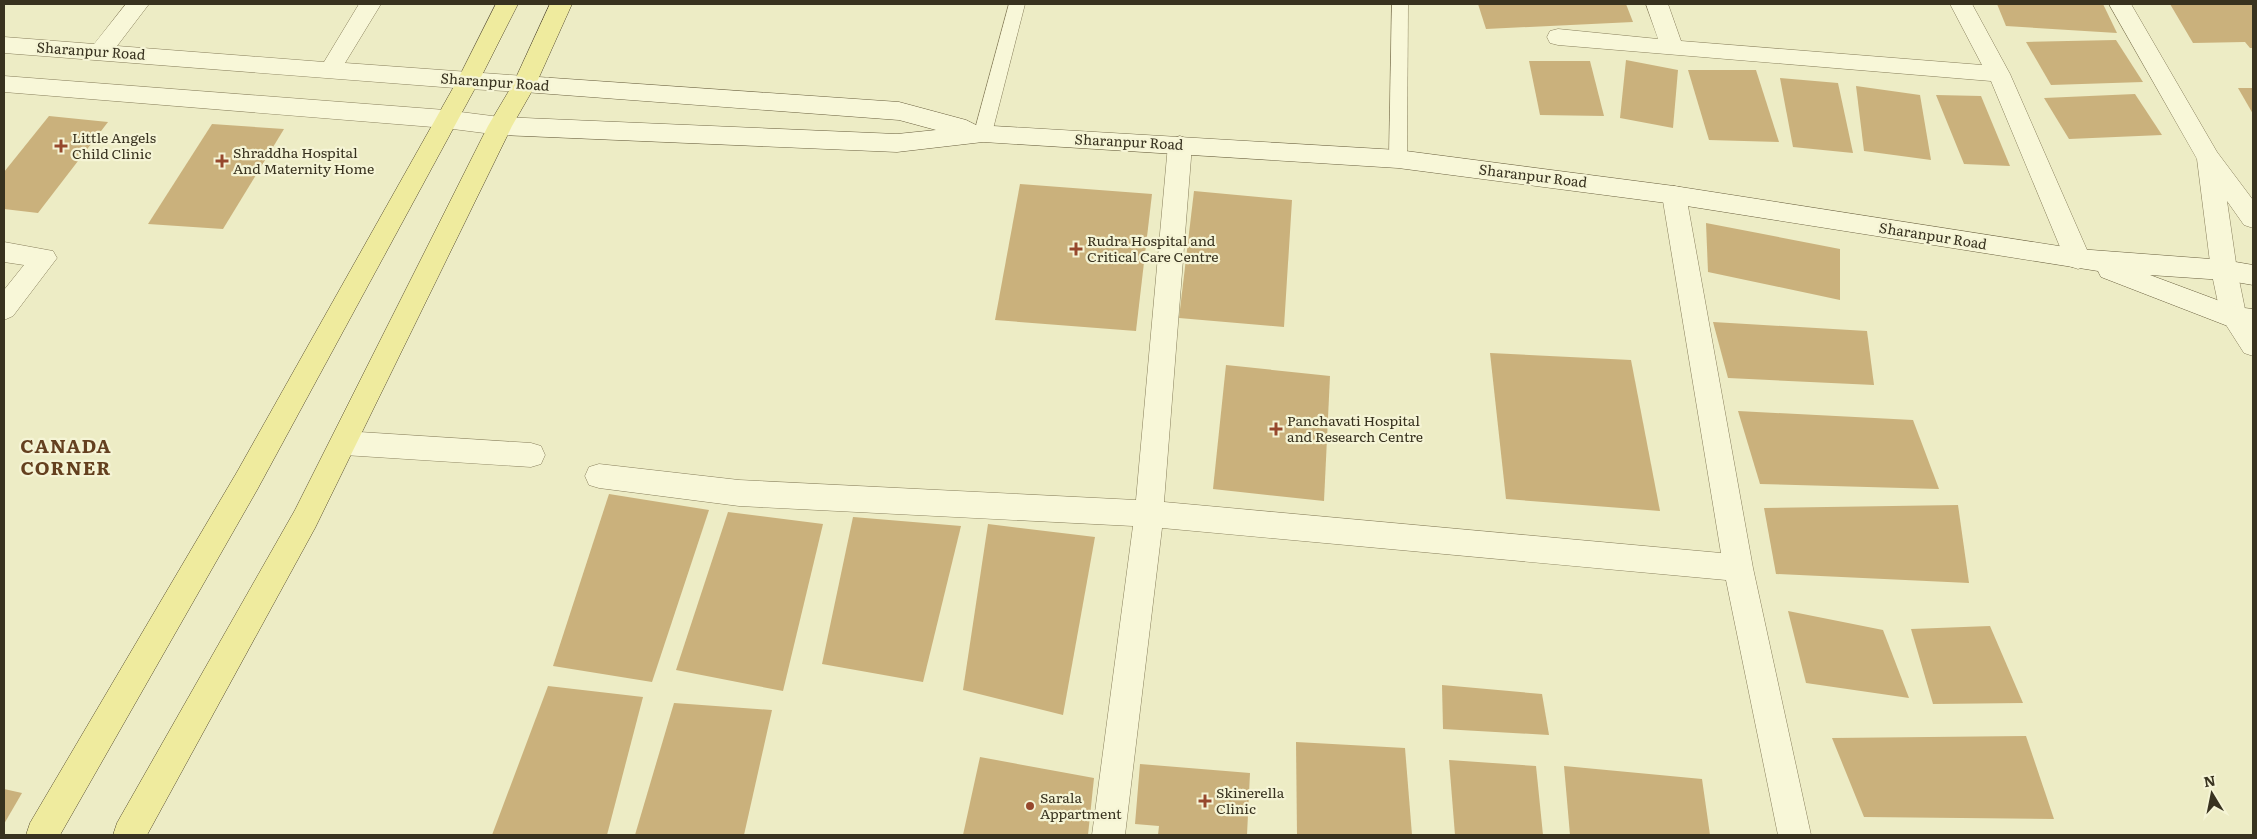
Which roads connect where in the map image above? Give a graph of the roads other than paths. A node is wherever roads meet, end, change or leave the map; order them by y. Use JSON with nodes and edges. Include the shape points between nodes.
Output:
{"nodes":[{"id":1,"x":138,"y":4,"type":"edge"},
{"id":2,"x":370,"y":4,"type":"edge"},
{"id":3,"x":508,"y":4,"type":"edge"},
{"id":4,"x":561,"y":4,"type":"edge"},
{"id":5,"x":1017,"y":4,"type":"edge"},
{"id":6,"x":1400,"y":4,"type":"edge"},
{"id":7,"x":1657,"y":4,"type":"edge"},
{"id":8,"x":1961,"y":4,"type":"edge"},
{"id":9,"x":2120,"y":4,"type":"edge"},
{"id":10,"x":1558,"y":37,"type":"dead end"},
{"id":11,"x":6,"y":47,"type":"edge"},
{"id":12,"x":1672,"y":48,"type":"junction"},
{"id":13,"x":100,"y":52,"type":"junction"},
{"id":14,"x":330,"y":70,"type":"junction"},
{"id":15,"x":1999,"y":74,"type":"junction"},
{"id":16,"x":468,"y":81,"type":"junction"},
{"id":17,"x":4,"y":84,"type":"edge"},
{"id":18,"x":524,"y":84,"type":"junction"},
{"id":19,"x":445,"y":119,"type":"junction"},
{"id":20,"x":500,"y":126,"type":"junction"},
{"id":21,"x":983,"y":133,"type":"junction"},
{"id":22,"x":1180,"y":145,"type":"junction"},
{"id":23,"x":2209,"y":158,"type":"junction"},
{"id":24,"x":1398,"y":159,"type":"junction"},
{"id":25,"x":1674,"y":195,"type":"junction"},
{"id":26,"x":2253,"y":218,"type":"edge"},
{"id":27,"x":4,"y":252,"type":"edge"},
{"id":28,"x":2078,"y":259,"type":"junction"},
{"id":29,"x":2224,"y":270,"type":"junction"},
{"id":30,"x":2253,"y":275,"type":"edge"},
{"id":31,"x":4,"y":309,"type":"edge"},
{"id":32,"x":2244,"y":318,"type":"edge"},
{"id":33,"x":2253,"y":345,"type":"edge"},
{"id":34,"x":344,"y":443,"type":"junction"},
{"id":35,"x":531,"y":455,"type":"dead end"},
{"id":36,"x":599,"y":476,"type":"dead end"},
{"id":37,"x":1149,"y":514,"type":"junction"},
{"id":38,"x":1738,"y":568,"type":"junction"},
{"id":39,"x":42,"y":835,"type":"edge"},
{"id":40,"x":129,"y":835,"type":"edge"},
{"id":41,"x":1108,"y":835,"type":"edge"},
{"id":42,"x":1794,"y":835,"type":"edge"}],
"edges":[{"from":1,"to":13,"type":"street"},
{"from":2,"to":14,"type":"street"},
{"from":3,"to":16,"type":"main road"},
{"from":4,"to":18,"type":"main road"},
{"from":5,"to":21,"type":"lane"},
{"from":6,"to":24,"type":"lane"},
{"from":7,"to":12,"type":"street"},
{"from":8,"to":15,"type":"street"},
{"from":9,"to":23,"type":"street"},
{"from":10,"to":12,"type":"street"},
{"from":11,"to":13,"type":"street","name":"Sharanpur Road"},
{"from":12,"to":15,"type":"street"},
{"from":13,"to":14,"type":"street","name":"Sharanpur Road"},
{"from":14,"to":16,"type":"street","name":"Sharanpur Road"},
{"from":15,"to":28,"type":"street"},
{"from":16,"to":18,"type":"street","name":"Sharanpur Road"},
{"from":16,"to":19,"type":"main road"},
{"from":17,"to":19,"type":"street","name":"Sharanpur Road"},
{"from":18,"to":20,"type":"main road"},
{"from":18,"to":21,"type":"street","name":"Sharanpur Road","via":[[899,111]]},
{"from":19,"to":20,"type":"street","name":"Sharanpur Road"},
{"from":19,"to":39,"type":"main road","via":[[247,481]]},
{"from":20,"to":21,"type":"street","name":"Sharanpur Road","via":[[896,142]]},
{"from":20,"to":34,"type":"main road"},
{"from":21,"to":22,"type":"street","name":"Sharanpur Road"},
{"from":22,"to":24,"type":"street","name":"Sharanpur Road"},
{"from":22,"to":37,"type":"street"},
{"from":23,"to":26,"type":"street"},
{"from":23,"to":29,"type":"street"},
{"from":24,"to":25,"type":"street","name":"Sharanpur Road"},
{"from":25,"to":28,"type":"street","name":"Sharanpur Road"},
{"from":25,"to":38,"type":"street"},
{"from":27,"to":31,"type":"street","via":[[44,258]]},
{"from":28,"to":29,"type":"street","name":"Sharanpur Road"},
{"from":28,"to":32,"type":"street","name":"Sharanpur Road"},
{"from":29,"to":30,"type":"street","name":"Sharanpur Road"},
{"from":29,"to":32,"type":"street"},
{"from":32,"to":33,"type":"street"},
{"from":34,"to":35,"type":"street"},
{"from":34,"to":40,"type":"main road","via":[[305,520]]},
{"from":36,"to":37,"type":"street","via":[[739,493]]},
{"from":37,"to":38,"type":"street"},
{"from":37,"to":41,"type":"street"},
{"from":38,"to":42,"type":"street"}]}
